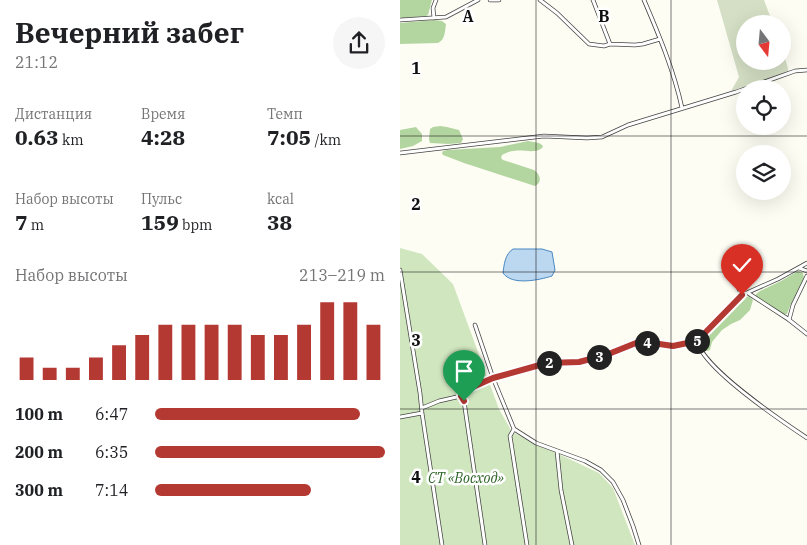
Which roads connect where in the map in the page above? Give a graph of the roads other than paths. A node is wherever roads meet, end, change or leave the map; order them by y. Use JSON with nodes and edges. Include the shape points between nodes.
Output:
{"nodes":[{"id":1,"x":436,"y":0,"type":"edge"},
{"id":2,"x":478,"y":0,"type":"edge"},
{"id":3,"x":492,"y":0,"type":"edge"},
{"id":4,"x":499,"y":0,"type":"edge"},
{"id":5,"x":593,"y":0,"type":"edge"},
{"id":6,"x":644,"y":0,"type":"edge"},
{"id":7,"x":541,"y":1,"type":"edge"},
{"id":8,"x":434,"y":18,"type":"junction"},
{"id":9,"x":400,"y":20,"type":"edge"},
{"id":10,"x":660,"y":38,"type":"junction"},
{"id":11,"x":610,"y":44,"type":"junction"},
{"id":12,"x":807,"y":70,"type":"edge"},
{"id":13,"x":682,"y":108,"type":"junction"},
{"id":14,"x":400,"y":153,"type":"edge"},
{"id":15,"x":807,"y":262,"type":"edge"},
{"id":16,"x":726,"y":263,"type":"dead end"},
{"id":17,"x":798,"y":267,"type":"junction"},
{"id":18,"x":400,"y":270,"type":"edge"},
{"id":19,"x":807,"y":271,"type":"edge"},
{"id":20,"x":807,"y":276,"type":"edge"},
{"id":21,"x":748,"y":292,"type":"junction"},
{"id":22,"x":742,"y":295,"type":"junction"},
{"id":23,"x":789,"y":320,"type":"junction"},
{"id":24,"x":474,"y":325,"type":"dead end"},
{"id":25,"x":807,"y":334,"type":"edge"},
{"id":26,"x":697,"y":341,"type":"junction"},
{"id":27,"x":493,"y":378,"type":"junction"},
{"id":28,"x":461,"y":396,"type":"junction"},
{"id":29,"x":422,"y":410,"type":"junction"},
{"id":30,"x":400,"y":417,"type":"edge"},
{"id":31,"x":514,"y":429,"type":"junction"},
{"id":32,"x":807,"y":438,"type":"edge"},
{"id":33,"x":557,"y":451,"type":"junction"},
{"id":34,"x":442,"y":545,"type":"edge"},
{"id":35,"x":485,"y":545,"type":"edge"},
{"id":36,"x":527,"y":545,"type":"edge"},
{"id":37,"x":572,"y":545,"type":"edge"},
{"id":38,"x":639,"y":545,"type":"edge"}],
"edges":[{"from":1,"to":8,"type":"street"},
{"from":2,"to":8,"type":"street","via":[[446,17]]},
{"from":3,"to":4,"type":"street"},
{"from":5,"to":11,"type":"street"},
{"from":6,"to":10,"type":"street"},
{"from":7,"to":11,"type":"street","via":[[589,44]]},
{"from":8,"to":9,"type":"street"},
{"from":10,"to":11,"type":"street","via":[[635,45]]},
{"from":10,"to":13,"type":"street"},
{"from":12,"to":13,"type":"street","via":[[795,71]]},
{"from":13,"to":14,"type":"street","via":[[602,137],[544,136]]},
{"from":15,"to":17,"type":"street"},
{"from":16,"to":22,"type":"street"},
{"from":17,"to":19,"type":"street"},
{"from":17,"to":21,"type":"street"},
{"from":18,"to":29,"type":"street"},
{"from":20,"to":23,"type":"street","via":[[792,305]]},
{"from":21,"to":22,"type":"street"},
{"from":21,"to":23,"type":"street"},
{"from":22,"to":26,"type":"street"},
{"from":23,"to":25,"type":"street"},
{"from":24,"to":27,"type":"street"},
{"from":26,"to":27,"type":"street","via":[[673,346],[636,343],[585,361],[547,363]]},
{"from":26,"to":32,"type":"street","via":[[700,350],[722,373],[764,409]]},
{"from":27,"to":28,"type":"street","via":[[466,390]]},
{"from":27,"to":31,"type":"street"},
{"from":28,"to":29,"type":"street","via":[[439,401]]},
{"from":28,"to":35,"type":"street"},
{"from":29,"to":30,"type":"street"},
{"from":29,"to":34,"type":"street"},
{"from":31,"to":33,"type":"street"},
{"from":31,"to":36,"type":"street","via":[[510,436]]},
{"from":33,"to":37,"type":"street"},
{"from":33,"to":38,"type":"street","via":[[602,470],[613,482],[624,500]]}]}
